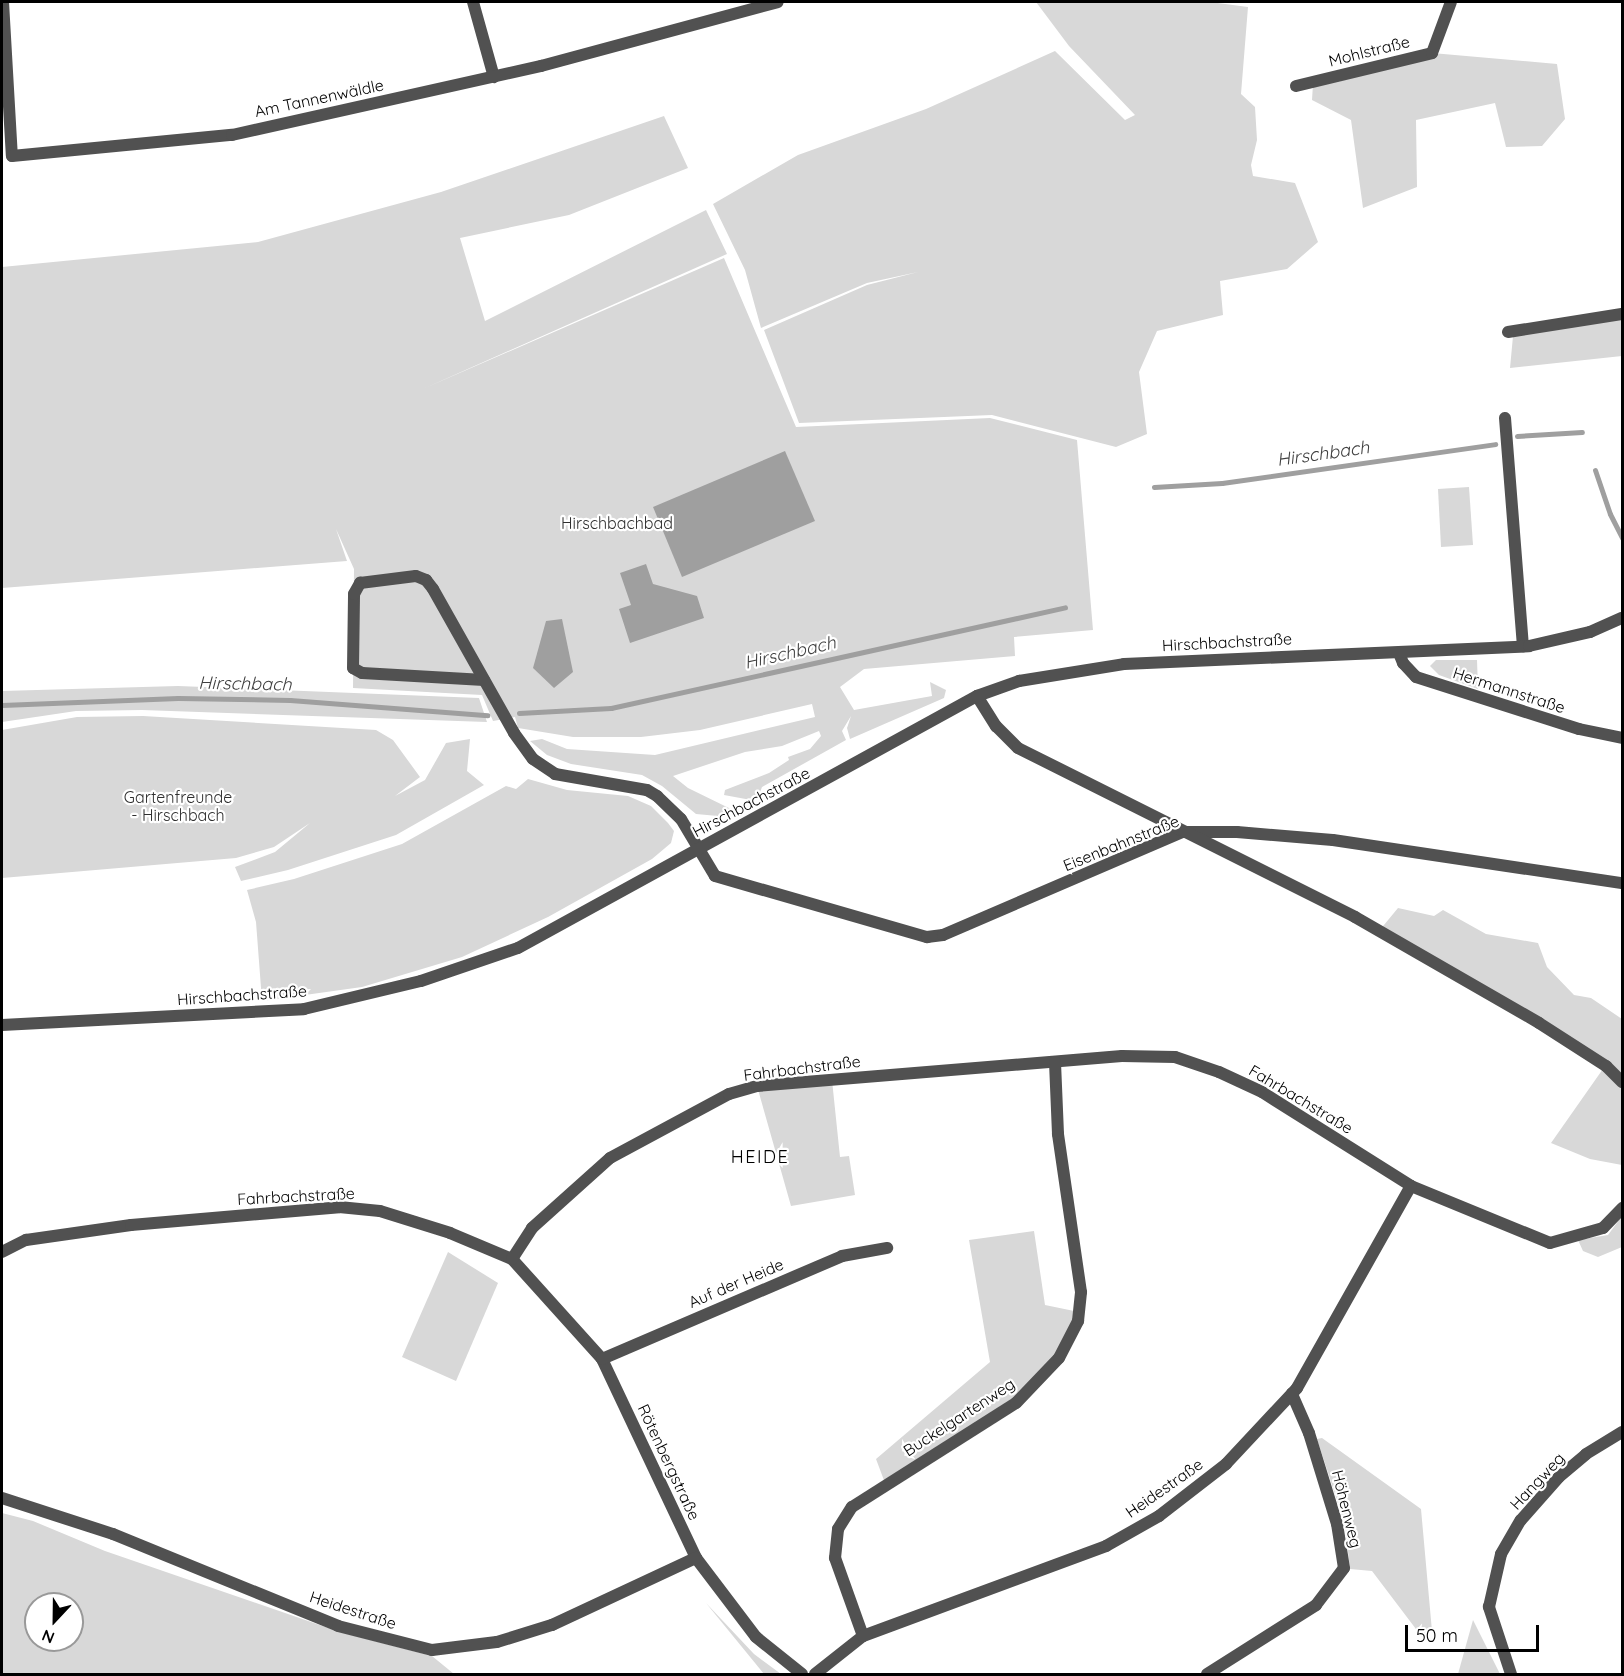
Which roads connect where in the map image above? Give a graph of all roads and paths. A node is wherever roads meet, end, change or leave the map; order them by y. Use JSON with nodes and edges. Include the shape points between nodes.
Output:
{"nodes":[{"id":1,"x":3,"y":2,"type":"edge"},
{"id":2,"x":473,"y":2,"type":"edge"},
{"id":3,"x":778,"y":2,"type":"edge"},
{"id":4,"x":1451,"y":2,"type":"edge"},
{"id":5,"x":494,"y":77,"type":"junction"},
{"id":6,"x":1296,"y":86,"type":"dead end"},
{"id":7,"x":1623,"y":314,"type":"edge"},
{"id":8,"x":1508,"y":332,"type":"dead end"},
{"id":9,"x":1505,"y":417,"type":"dead end"},
{"id":10,"x":1623,"y":618,"type":"edge"},
{"id":11,"x":1523,"y":646,"type":"junction"},
{"id":12,"x":1399,"y":653,"type":"junction"},
{"id":13,"x":484,"y":680,"type":"junction"},
{"id":14,"x":977,"y":696,"type":"junction"},
{"id":15,"x":1623,"y":738,"type":"edge"},
{"id":16,"x":1182,"y":832,"type":"junction"},
{"id":17,"x":700,"y":848,"type":"junction"},
{"id":18,"x":1623,"y":883,"type":"edge"},
{"id":19,"x":2,"y":1025,"type":"edge"},
{"id":20,"x":1055,"y":1062,"type":"junction"},
{"id":21,"x":1623,"y":1082,"type":"edge"},
{"id":22,"x":1412,"y":1186,"type":"junction"},
{"id":23,"x":1623,"y":1208,"type":"edge"},
{"id":24,"x":887,"y":1248,"type":"dead end"},
{"id":25,"x":2,"y":1252,"type":"edge"},
{"id":26,"x":512,"y":1259,"type":"junction"},
{"id":27,"x":602,"y":1359,"type":"junction"},
{"id":28,"x":1292,"y":1394,"type":"junction"},
{"id":29,"x":1623,"y":1432,"type":"edge"},
{"id":30,"x":2,"y":1498,"type":"edge"},
{"id":31,"x":696,"y":1558,"type":"junction"},
{"id":32,"x":863,"y":1636,"type":"junction"},
{"id":33,"x":802,"y":1674,"type":"edge"},
{"id":34,"x":815,"y":1674,"type":"edge"},
{"id":35,"x":1207,"y":1674,"type":"edge"},
{"id":36,"x":1511,"y":1674,"type":"edge"}],
"edges":[{"from":1,"to":5,"type":"street","name":"Am Tannenwäldle","via":[[12,156],[231,135]]},
{"from":2,"to":5,"type":"street"},
{"from":3,"to":5,"type":"street","name":"Am Tannenwäldle"},
{"from":4,"to":6,"type":"street","name":"Mohlstraße","via":[[1432,53]]},
{"from":7,"to":8,"type":"street"},
{"from":9,"to":11,"type":"street"},
{"from":10,"to":11,"type":"street","name":"Hirschbachstraße","via":[[1590,632]]},
{"from":11,"to":12,"type":"street","name":"Hirschbachstraße"},
{"from":12,"to":14,"type":"street","name":"Hirschbachstraße","via":[[1124,664],[1019,681]]},
{"from":12,"to":15,"type":"street","name":"Hermannstraße","via":[[1402,663],[1416,677],[1579,729]]},
{"from":13,"to":13,"type":"street","name":"Eisenbahnstraße","via":[[362,673],[353,668],[357,588],[369,579],[416,576],[433,589]]},
{"from":13,"to":17,"type":"street","name":"Eisenbahnstraße","via":[[514,734],[544,769],[647,790],[681,819]]},
{"from":14,"to":16,"type":"street","via":[[996,726],[1018,748]]},
{"from":14,"to":17,"type":"street","name":"Hirschbachstraße"},
{"from":16,"to":17,"type":"street","name":"Eisenbahnstraße","via":[[944,935],[927,937],[714,876]]},
{"from":16,"to":18,"type":"street","name":"Eisenbahnstraße","via":[[1333,840]]},
{"from":16,"to":21,"type":"street","via":[[1371,927],[1539,1023],[1606,1066]]},
{"from":17,"to":19,"type":"street","name":"Hirschbachstraße","via":[[519,948],[421,981],[304,1009]]},
{"from":20,"to":22,"type":"street","name":"Fahrbachstraße","via":[[1122,1056],[1175,1057],[1219,1072],[1262,1092]]},
{"from":20,"to":26,"type":"street","name":"Fahrbachstraße","via":[[757,1086],[729,1094],[610,1158],[532,1228]]},
{"from":20,"to":32,"type":"street","name":"Buckelgartenweg","via":[[1058,1134],[1081,1292],[1078,1321],[1059,1358],[1016,1403],[852,1508],[838,1529],[835,1558]]},
{"from":22,"to":23,"type":"street","name":"Fahrbachstraße","via":[[1550,1243],[1603,1228]]},
{"from":22,"to":28,"type":"street","name":"Heidestraße","via":[[1337,1324]]},
{"from":24,"to":27,"type":"street","name":"Auf der Heide","via":[[842,1256]]},
{"from":25,"to":26,"type":"street","name":"Fahrbachstraße","via":[[26,1240],[131,1225],[339,1207],[380,1211],[450,1233]]},
{"from":26,"to":27,"type":"street","name":"Rötenbergstraße"},
{"from":27,"to":31,"type":"street","name":"Rötenbergstraße"},
{"from":28,"to":32,"type":"street","name":"Heidestraße","via":[[1226,1464],[1159,1516],[1106,1546]]},
{"from":28,"to":35,"type":"street","name":"Höhenweg","via":[[1309,1433],[1337,1524],[1344,1568],[1316,1605]]},
{"from":29,"to":36,"type":"street","name":"Hangweg","via":[[1586,1454],[1559,1477],[1521,1520],[1502,1554],[1490,1607]]},
{"from":30,"to":31,"type":"street","name":"Heidestraße","via":[[113,1534],[338,1626],[432,1650],[497,1642],[552,1625]]},
{"from":31,"to":33,"type":"street","name":"Rötenbergstraße","via":[[756,1637]]},
{"from":32,"to":34,"type":"street","name":"Heidestraße"}]}
